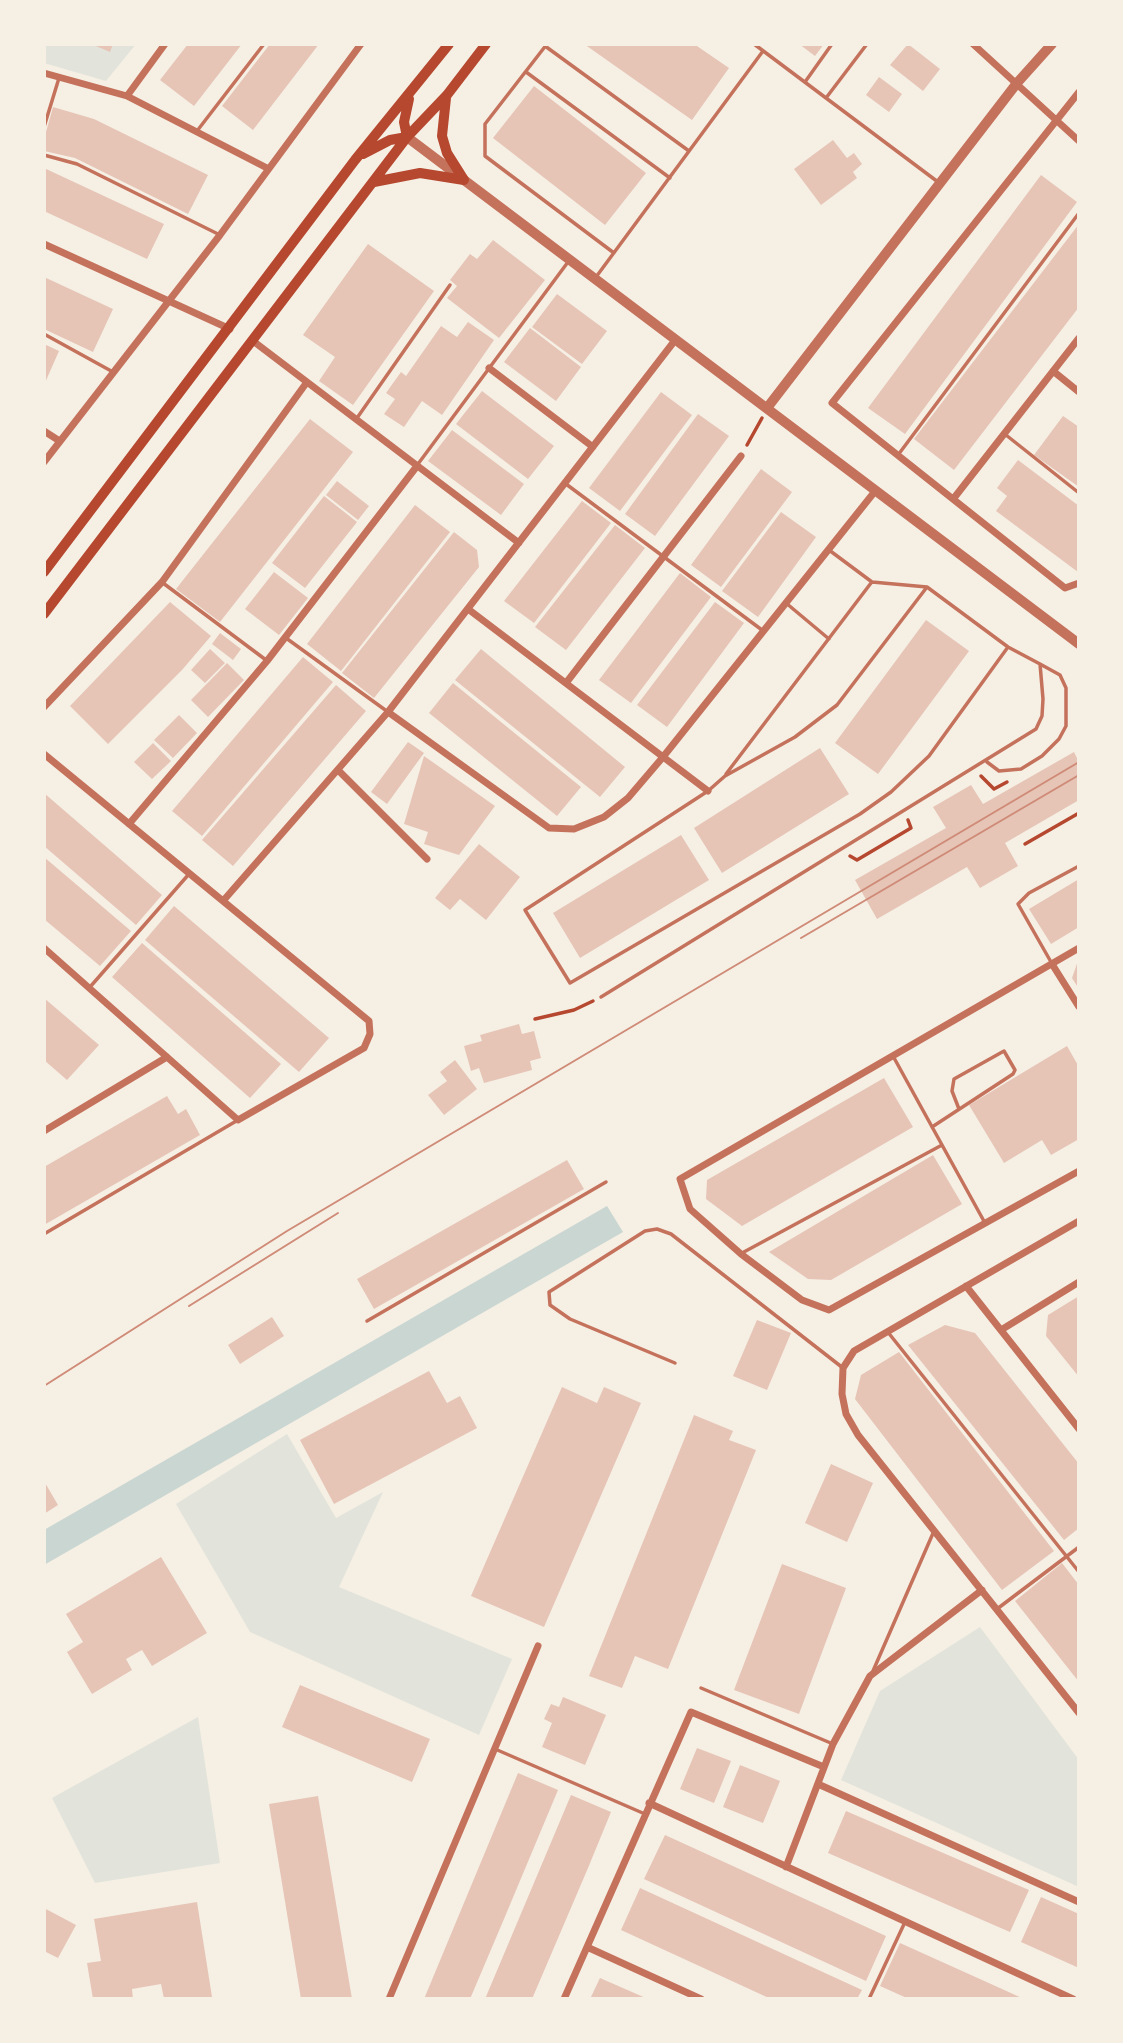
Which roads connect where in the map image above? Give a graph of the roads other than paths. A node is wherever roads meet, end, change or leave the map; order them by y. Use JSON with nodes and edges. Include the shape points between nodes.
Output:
{"nodes":[{"id":1,"x":165,"y":44,"type":"edge"},
{"id":2,"x":264,"y":44,"type":"edge"},
{"id":3,"x":361,"y":44,"type":"edge"},
{"id":4,"x":449,"y":44,"type":"edge"},
{"id":5,"x":486,"y":44,"type":"edge"},
{"id":6,"x":754,"y":44,"type":"edge"},
{"id":7,"x":832,"y":44,"type":"edge"},
{"id":8,"x":866,"y":44,"type":"edge"},
{"id":9,"x":973,"y":44,"type":"edge"},
{"id":10,"x":1052,"y":44,"type":"edge"},
{"id":11,"x":546,"y":45,"type":"edge"},
{"id":12,"x":763,"y":51,"type":"junction"},
{"id":13,"x":526,"y":72,"type":"junction"},
{"id":14,"x":44,"y":73,"type":"edge"},
{"id":15,"x":59,"y":77,"type":"junction"},
{"id":16,"x":805,"y":82,"type":"junction"},
{"id":17,"x":1017,"y":83,"type":"junction"},
{"id":18,"x":414,"y":87,"type":"junction"},
{"id":19,"x":1079,"y":92,"type":"edge"},
{"id":20,"x":447,"y":95,"type":"junction"},
{"id":21,"x":127,"y":96,"type":"junction"},
{"id":22,"x":826,"y":98,"type":"junction"},
{"id":23,"x":1056,"y":120,"type":"junction"},
{"id":24,"x":44,"y":127,"type":"edge"},
{"id":25,"x":196,"y":132,"type":"junction"},
{"id":26,"x":407,"y":137,"type":"junction"},
{"id":27,"x":1079,"y":141,"type":"edge"},
{"id":28,"x":689,"y":151,"type":"junction"},
{"id":29,"x":44,"y":155,"type":"edge"},
{"id":30,"x":355,"y":160,"type":"junction"},
{"id":31,"x":267,"y":168,"type":"junction"},
{"id":32,"x":670,"y":178,"type":"junction"},
{"id":33,"x":464,"y":180,"type":"junction"},
{"id":34,"x":374,"y":182,"type":"junction"},
{"id":35,"x":940,"y":183,"type":"junction"},
{"id":36,"x":1079,"y":213,"type":"edge"},
{"id":37,"x":220,"y":235,"type":"junction"},
{"id":38,"x":44,"y":244,"type":"edge"},
{"id":39,"x":614,"y":253,"type":"junction"},
{"id":40,"x":569,"y":260,"type":"junction"},
{"id":41,"x":595,"y":279,"type":"junction"},
{"id":42,"x":450,"y":285,"type":"dead end"},
{"id":43,"x":170,"y":300,"type":"junction"},
{"id":44,"x":230,"y":329,"type":"junction"},
{"id":45,"x":44,"y":334,"type":"edge"},
{"id":46,"x":1079,"y":338,"type":"edge"},
{"id":47,"x":676,"y":339,"type":"junction"},
{"id":48,"x":253,"y":341,"type":"junction"},
{"id":49,"x":489,"y":368,"type":"junction"},
{"id":50,"x":1053,"y":371,"type":"junction"},
{"id":51,"x":113,"y":372,"type":"junction"},
{"id":52,"x":307,"y":382,"type":"junction"},
{"id":53,"x":1079,"y":392,"type":"edge"},
{"id":54,"x":767,"y":408,"type":"junction"},
{"id":55,"x":356,"y":419,"type":"junction"},
{"id":56,"x":44,"y":431,"type":"edge"},
{"id":57,"x":1004,"y":433,"type":"junction"},
{"id":58,"x":58,"y":440,"type":"junction"},
{"id":59,"x":593,"y":447,"type":"junction"},
{"id":60,"x":898,"y":454,"type":"junction"},
{"id":61,"x":741,"y":456,"type":"road end"},
{"id":62,"x":44,"y":462,"type":"edge"},
{"id":63,"x":417,"y":466,"type":"junction"},
{"id":64,"x":565,"y":483,"type":"junction"},
{"id":65,"x":876,"y":491,"type":"junction"},
{"id":66,"x":1079,"y":493,"type":"edge"},
{"id":67,"x":954,"y":498,"type":"junction"},
{"id":68,"x":519,"y":543,"type":"junction"},
{"id":69,"x":829,"y":551,"type":"junction"},
{"id":70,"x":663,"y":556,"type":"junction"},
{"id":71,"x":44,"y":572,"type":"edge"},
{"id":72,"x":162,"y":582,"type":"junction"},
{"id":73,"x":872,"y":582,"type":"junction"},
{"id":74,"x":1079,"y":583,"type":"edge"},
{"id":75,"x":927,"y":587,"type":"junction"},
{"id":76,"x":786,"y":603,"type":"junction"},
{"id":77,"x":468,"y":609,"type":"junction"},
{"id":78,"x":44,"y":614,"type":"edge"},
{"id":79,"x":763,"y":631,"type":"junction"},
{"id":80,"x":286,"y":638,"type":"junction"},
{"id":81,"x":829,"y":639,"type":"junction"},
{"id":82,"x":1079,"y":644,"type":"edge"},
{"id":83,"x":1008,"y":647,"type":"junction"},
{"id":84,"x":267,"y":661,"type":"junction"},
{"id":85,"x":1040,"y":664,"type":"junction"},
{"id":86,"x":566,"y":683,"type":"junction"},
{"id":87,"x":44,"y":707,"type":"edge"},
{"id":88,"x":388,"y":712,"type":"junction"},
{"id":89,"x":44,"y":754,"type":"edge"},
{"id":90,"x":663,"y":757,"type":"junction"},
{"id":91,"x":987,"y":762,"type":"junction"},
{"id":92,"x":338,"y":770,"type":"junction"},
{"id":93,"x":724,"y":776,"type":"junction"},
{"id":94,"x":708,"y":791,"type":"junction"},
{"id":95,"x":129,"y":824,"type":"junction"},
{"id":96,"x":427,"y":859,"type":"dead end"},
{"id":97,"x":1079,"y":866,"type":"edge"},
{"id":98,"x":189,"y":873,"type":"junction"},
{"id":99,"x":223,"y":901,"type":"junction"},
{"id":100,"x":44,"y":948,"type":"edge"},
{"id":101,"x":1079,"y":948,"type":"edge"},
{"id":102,"x":1052,"y":964,"type":"junction"},
{"id":103,"x":89,"y":988,"type":"junction"},
{"id":104,"x":601,"y":998,"type":"road end"},
{"id":105,"x":1079,"y":1007,"type":"edge"},
{"id":106,"x":893,"y":1056,"type":"junction"},
{"id":107,"x":167,"y":1057,"type":"junction"},
{"id":108,"x":959,"y":1109,"type":"junction"},
{"id":109,"x":238,"y":1120,"type":"junction"},
{"id":110,"x":932,"y":1126,"type":"junction"},
{"id":111,"x":44,"y":1131,"type":"edge"},
{"id":112,"x":942,"y":1145,"type":"junction"},
{"id":113,"x":1079,"y":1171,"type":"edge"},
{"id":114,"x":606,"y":1182,"type":"dead end"},
{"id":115,"x":1079,"y":1221,"type":"edge"},
{"id":116,"x":986,"y":1225,"type":"junction"},
{"id":117,"x":44,"y":1234,"type":"edge"},
{"id":118,"x":741,"y":1254,"type":"junction"},
{"id":119,"x":1079,"y":1282,"type":"edge"},
{"id":120,"x":966,"y":1286,"type":"junction"},
{"id":121,"x":368,"y":1321,"type":"dead end"},
{"id":122,"x":885,"y":1330,"type":"junction"},
{"id":123,"x":1001,"y":1330,"type":"junction"},
{"id":124,"x":675,"y":1363,"type":"dead end"},
{"id":125,"x":842,"y":1368,"type":"junction"},
{"id":126,"x":1079,"y":1429,"type":"edge"},
{"id":127,"x":934,"y":1531,"type":"junction"},
{"id":128,"x":1079,"y":1547,"type":"edge"},
{"id":129,"x":1067,"y":1556,"type":"junction"},
{"id":130,"x":1079,"y":1572,"type":"edge"},
{"id":131,"x":982,"y":1590,"type":"junction"},
{"id":132,"x":996,"y":1609,"type":"junction"},
{"id":133,"x":538,"y":1646,"type":"dead end"},
{"id":134,"x":870,"y":1676,"type":"junction"},
{"id":135,"x":701,"y":1688,"type":"dead end"},
{"id":136,"x":1079,"y":1713,"type":"edge"},
{"id":137,"x":833,"y":1744,"type":"junction"},
{"id":138,"x":495,"y":1749,"type":"junction"},
{"id":139,"x":824,"y":1768,"type":"junction"},
{"id":140,"x":818,"y":1784,"type":"junction"},
{"id":141,"x":649,"y":1803,"type":"junction"},
{"id":142,"x":645,"y":1815,"type":"junction"},
{"id":143,"x":786,"y":1867,"type":"junction"},
{"id":144,"x":1079,"y":1902,"type":"edge"},
{"id":145,"x":905,"y":1922,"type":"junction"},
{"id":146,"x":587,"y":1947,"type":"junction"},
{"id":147,"x":389,"y":1999,"type":"edge"},
{"id":148,"x":564,"y":1999,"type":"edge"},
{"id":149,"x":701,"y":1999,"type":"edge"},
{"id":150,"x":869,"y":1999,"type":"edge"},
{"id":151,"x":1073,"y":1999,"type":"edge"}],
"edges":[{"from":1,"to":21,"type":"street"},
{"from":2,"to":25,"type":"lane"},
{"from":3,"to":31,"type":"street"},
{"from":4,"to":18,"type":"main road"},
{"from":5,"to":20,"type":"main road"},
{"from":6,"to":12,"type":"lane"},
{"from":7,"to":16,"type":"lane"},
{"from":8,"to":22,"type":"lane"},
{"from":9,"to":17,"type":"street"},
{"from":10,"to":17,"type":"street"},
{"from":11,"to":13,"type":"lane"},
{"from":11,"to":28,"type":"lane"},
{"from":12,"to":16,"type":"lane"},
{"from":12,"to":28,"type":"lane"},
{"from":13,"to":32,"type":"lane"},
{"from":13,"to":39,"type":"lane","via":[[485,124],[485,156]]},
{"from":14,"to":15,"type":"street"},
{"from":15,"to":21,"type":"street"},
{"from":15,"to":24,"type":"lane"},
{"from":16,"to":22,"type":"lane"},
{"from":17,"to":23,"type":"street"},
{"from":17,"to":35,"type":"street"},
{"from":18,"to":26,"type":"main road","via":[[405,108]]},
{"from":18,"to":30,"type":"main road"},
{"from":19,"to":23,"type":"street"},
{"from":20,"to":26,"type":"main road"},
{"from":20,"to":33,"type":"main road","via":[[442,136]]},
{"from":21,"to":25,"type":"street"},
{"from":22,"to":35,"type":"lane"},
{"from":23,"to":27,"type":"street"},
{"from":23,"to":60,"type":"street","via":[[832,403]]},
{"from":25,"to":31,"type":"street"},
{"from":26,"to":30,"type":"main road","via":[[390,140]]},
{"from":26,"to":33,"type":"street"},
{"from":26,"to":34,"type":"main road"},
{"from":28,"to":32,"type":"lane"},
{"from":29,"to":37,"type":"lane","via":[[77,164]]},
{"from":30,"to":44,"type":"main road"},
{"from":31,"to":37,"type":"street"},
{"from":32,"to":39,"type":"lane"},
{"from":33,"to":34,"type":"main road","via":[[420,173]]},
{"from":33,"to":40,"type":"street"},
{"from":34,"to":48,"type":"main road"},
{"from":35,"to":54,"type":"street"},
{"from":36,"to":60,"type":"lane"},
{"from":37,"to":43,"type":"street"},
{"from":38,"to":43,"type":"street"},
{"from":39,"to":41,"type":"lane"},
{"from":40,"to":41,"type":"street"},
{"from":40,"to":49,"type":"lane"},
{"from":41,"to":47,"type":"street"},
{"from":42,"to":55,"type":"lane"},
{"from":43,"to":44,"type":"street"},
{"from":43,"to":51,"type":"street"},
{"from":44,"to":71,"type":"main road"},
{"from":45,"to":51,"type":"lane"},
{"from":46,"to":50,"type":"street"},
{"from":47,"to":54,"type":"street"},
{"from":47,"to":59,"type":"street"},
{"from":48,"to":52,"type":"street"},
{"from":48,"to":78,"type":"main road"},
{"from":49,"to":59,"type":"street"},
{"from":49,"to":63,"type":"lane"},
{"from":50,"to":53,"type":"street"},
{"from":50,"to":57,"type":"street"},
{"from":51,"to":58,"type":"street"},
{"from":52,"to":55,"type":"street"},
{"from":52,"to":72,"type":"street"},
{"from":54,"to":65,"type":"street"},
{"from":55,"to":63,"type":"street"},
{"from":56,"to":58,"type":"street"},
{"from":57,"to":66,"type":"lane"},
{"from":57,"to":67,"type":"street"},
{"from":58,"to":62,"type":"street"},
{"from":59,"to":64,"type":"street"},
{"from":60,"to":67,"type":"street"},
{"from":61,"to":70,"type":"street"},
{"from":63,"to":68,"type":"street"},
{"from":63,"to":80,"type":"street"},
{"from":64,"to":68,"type":"street"},
{"from":64,"to":70,"type":"lane"},
{"from":65,"to":69,"type":"street"},
{"from":65,"to":82,"type":"street"},
{"from":67,"to":74,"type":"street","via":[[1065,588]]},
{"from":68,"to":77,"type":"street"},
{"from":69,"to":73,"type":"lane"},
{"from":69,"to":76,"type":"street"},
{"from":70,"to":79,"type":"lane"},
{"from":70,"to":86,"type":"street"},
{"from":72,"to":84,"type":"lane"},
{"from":72,"to":87,"type":"street"},
{"from":73,"to":75,"type":"lane"},
{"from":73,"to":81,"type":"lane"},
{"from":75,"to":83,"type":"lane"},
{"from":75,"to":93,"type":"lane","via":[[837,705],[795,737]]},
{"from":76,"to":79,"type":"street"},
{"from":76,"to":81,"type":"lane"},
{"from":77,"to":86,"type":"street"},
{"from":77,"to":88,"type":"street"},
{"from":79,"to":90,"type":"street"},
{"from":80,"to":84,"type":"street"},
{"from":80,"to":88,"type":"lane"},
{"from":81,"to":93,"type":"lane"},
{"from":83,"to":85,"type":"lane"},
{"from":83,"to":94,"type":"lane","via":[[929,757],[891,792],[570,983],[525,910]]},
{"from":84,"to":95,"type":"street"},
{"from":85,"to":91,"type":"lane","via":[[1042,716],[1036,729]]},
{"from":85,"to":91,"type":"lane","via":[[1060,675],[1066,688],[1066,726],[1053,747],[1021,769],[999,771]]},
{"from":86,"to":90,"type":"street"},
{"from":88,"to":90,"type":"street","via":[[549,828],[575,829],[604,817],[628,798]]},
{"from":88,"to":92,"type":"street"},
{"from":89,"to":95,"type":"street"},
{"from":90,"to":94,"type":"street"},
{"from":91,"to":104,"type":"lane"},
{"from":92,"to":96,"type":"street"},
{"from":92,"to":99,"type":"street"},
{"from":93,"to":94,"type":"lane"},
{"from":95,"to":98,"type":"street"},
{"from":97,"to":102,"type":"lane","via":[[1029,893],[1018,904]]},
{"from":98,"to":99,"type":"street"},
{"from":98,"to":103,"type":"lane"},
{"from":99,"to":109,"type":"street","via":[[369,1021],[370,1034],[364,1048]]},
{"from":100,"to":103,"type":"street"},
{"from":101,"to":102,"type":"street"},
{"from":102,"to":105,"type":"street"},
{"from":102,"to":106,"type":"street"},
{"from":103,"to":107,"type":"street"},
{"from":106,"to":110,"type":"lane"},
{"from":106,"to":118,"type":"street","via":[[680,1179],[690,1209]]},
{"from":107,"to":109,"type":"street"},
{"from":107,"to":111,"type":"street"},
{"from":108,"to":108,"type":"lane","via":[[1013,1074],[1004,1051],[954,1079],[952,1091]]},
{"from":108,"to":110,"type":"lane"},
{"from":109,"to":117,"type":"lane"},
{"from":110,"to":112,"type":"lane"},
{"from":112,"to":116,"type":"lane"},
{"from":112,"to":118,"type":"lane"},
{"from":113,"to":116,"type":"street"},
{"from":114,"to":121,"type":"lane"},
{"from":115,"to":120,"type":"street"},
{"from":116,"to":118,"type":"street","via":[[829,1310],[802,1300]]},
{"from":119,"to":123,"type":"street"},
{"from":120,"to":122,"type":"street"},
{"from":120,"to":123,"type":"street"},
{"from":122,"to":125,"type":"street","via":[[854,1351]]},
{"from":122,"to":129,"type":"lane"},
{"from":123,"to":126,"type":"street"},
{"from":124,"to":125,"type":"lane","via":[[570,1319],[550,1305],[549,1292],[645,1231],[657,1229],[671,1234]]},
{"from":125,"to":127,"type":"street","via":[[846,1414]]},
{"from":127,"to":131,"type":"street"},
{"from":127,"to":134,"type":"lane"},
{"from":128,"to":129,"type":"lane"},
{"from":129,"to":130,"type":"lane"},
{"from":129,"to":132,"type":"lane"},
{"from":131,"to":132,"type":"street"},
{"from":131,"to":134,"type":"street"},
{"from":132,"to":136,"type":"street"},
{"from":133,"to":138,"type":"street"},
{"from":134,"to":137,"type":"street"},
{"from":135,"to":137,"type":"lane"},
{"from":137,"to":139,"type":"street"},
{"from":138,"to":142,"type":"lane"},
{"from":138,"to":147,"type":"street"},
{"from":139,"to":140,"type":"street"},
{"from":139,"to":141,"type":"street","via":[[691,1712]]},
{"from":140,"to":143,"type":"street"},
{"from":140,"to":144,"type":"street"},
{"from":141,"to":142,"type":"street"},
{"from":141,"to":143,"type":"street"},
{"from":142,"to":146,"type":"street"},
{"from":143,"to":145,"type":"street"},
{"from":145,"to":150,"type":"lane"},
{"from":145,"to":151,"type":"street"},
{"from":146,"to":148,"type":"street"},
{"from":146,"to":149,"type":"street"}]}
